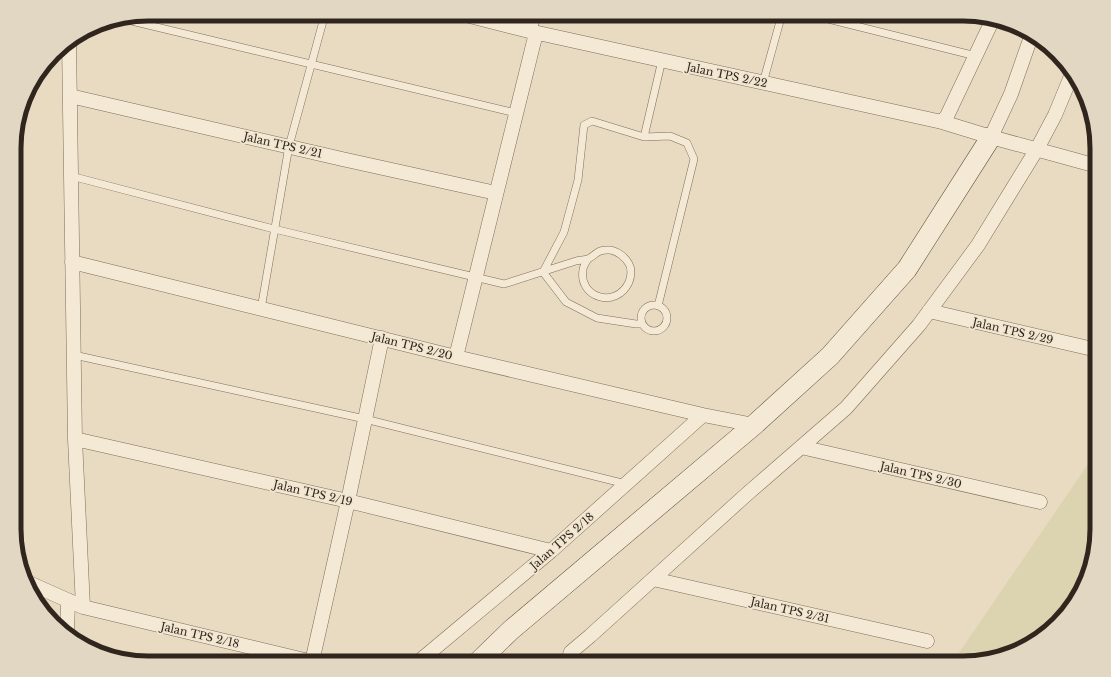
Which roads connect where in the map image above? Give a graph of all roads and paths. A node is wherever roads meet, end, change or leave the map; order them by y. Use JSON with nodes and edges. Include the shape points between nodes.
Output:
{"nodes":[{"id":1,"x":323,"y":21,"type":"edge"},
{"id":2,"x":490,"y":21,"type":"edge"},
{"id":3,"x":534,"y":21,"type":"edge"},
{"id":4,"x":780,"y":21,"type":"edge"},
{"id":5,"x":836,"y":21,"type":"edge"},
{"id":6,"x":135,"y":22,"type":"edge"},
{"id":7,"x":991,"y":24,"type":"edge"},
{"id":8,"x":533,"y":32,"type":"junction"},
{"id":9,"x":1030,"y":40,"type":"edge"},
{"id":10,"x":69,"y":49,"type":"edge"},
{"id":11,"x":976,"y":56,"type":"junction"},
{"id":12,"x":662,"y":60,"type":"junction"},
{"id":13,"x":311,"y":63,"type":"junction"},
{"id":14,"x":1070,"y":79,"type":"edge"},
{"id":15,"x":763,"y":83,"type":"junction"},
{"id":16,"x":70,"y":96,"type":"junction"},
{"id":17,"x":516,"y":113,"type":"junction"},
{"id":18,"x":942,"y":122,"type":"junction"},
{"id":19,"x":644,"y":136,"type":"junction"},
{"id":20,"x":991,"y":137,"type":"junction"},
{"id":21,"x":289,"y":146,"type":"junction"},
{"id":22,"x":1038,"y":150,"type":"junction"},
{"id":23,"x":1090,"y":164,"type":"edge"},
{"id":24,"x":71,"y":176,"type":"junction"},
{"id":25,"x":496,"y":193,"type":"junction"},
{"id":26,"x":274,"y":229,"type":"junction"},
{"id":27,"x":588,"y":259,"type":"junction"},
{"id":28,"x":72,"y":262,"type":"junction"},
{"id":29,"x":543,"y":272,"type":"junction"},
{"id":30,"x":476,"y":278,"type":"junction"},
{"id":31,"x":658,"y":306,"type":"junction"},
{"id":32,"x":261,"y":309,"type":"junction"},
{"id":33,"x":929,"y":311,"type":"junction"},
{"id":34,"x":642,"y":324,"type":"junction"},
{"id":35,"x":382,"y":338,"type":"junction"},
{"id":36,"x":1090,"y":348,"type":"edge"},
{"id":37,"x":74,"y":355,"type":"junction"},
{"id":38,"x":456,"y":357,"type":"junction"},
{"id":39,"x":703,"y":415,"type":"junction"},
{"id":40,"x":365,"y":419,"type":"junction"},
{"id":41,"x":754,"y":425,"type":"junction"},
{"id":42,"x":75,"y":439,"type":"junction"},
{"id":43,"x":801,"y":447,"type":"junction"},
{"id":44,"x":626,"y":484,"type":"junction"},
{"id":45,"x":348,"y":501,"type":"junction"},
{"id":46,"x":1040,"y":502,"type":"dead end"},
{"id":47,"x":551,"y":551,"type":"junction"},
{"id":48,"x":653,"y":579,"type":"junction"},
{"id":49,"x":34,"y":585,"type":"edge"},
{"id":50,"x":68,"y":600,"type":"junction"},
{"id":51,"x":83,"y":607,"type":"junction"},
{"id":52,"x":67,"y":627,"type":"edge"},
{"id":53,"x":927,"y":641,"type":"dead end"},
{"id":54,"x":290,"y":656,"type":"edge"},
{"id":55,"x":316,"y":656,"type":"edge"},
{"id":56,"x":425,"y":656,"type":"edge"},
{"id":57,"x":484,"y":656,"type":"edge"},
{"id":58,"x":570,"y":656,"type":"edge"}],
"edges":[{"from":1,"to":13,"type":"lane"},
{"from":2,"to":8,"type":"street","name":"Jalan TPS 2/22"},
{"from":3,"to":8,"type":"street"},
{"from":4,"to":15,"type":"lane"},
{"from":5,"to":11,"type":"lane"},
{"from":6,"to":13,"type":"lane"},
{"from":7,"to":11,"type":"street"},
{"from":8,"to":12,"type":"street","name":"Jalan TPS 2/22"},
{"from":8,"to":17,"type":"street"},
{"from":9,"to":20,"type":"street","via":[[1011,94]]},
{"from":10,"to":16,"type":"street"},
{"from":11,"to":18,"type":"street"},
{"from":12,"to":15,"type":"street","name":"Jalan TPS 2/22"},
{"from":12,"to":19,"type":"lane"},
{"from":13,"to":17,"type":"lane"},
{"from":13,"to":21,"type":"lane"},
{"from":14,"to":22,"type":"street"},
{"from":15,"to":18,"type":"street","name":"Jalan TPS 2/22"},
{"from":16,"to":21,"type":"street","name":"Jalan TPS 2/21"},
{"from":16,"to":24,"type":"street"},
{"from":17,"to":25,"type":"street"},
{"from":18,"to":20,"type":"street","name":"Jalan TPS 2/22"},
{"from":19,"to":29,"type":"lane","via":[[592,121],[584,125],[578,180],[564,232]]},
{"from":19,"to":31,"type":"lane","via":[[670,136],[687,143],[694,159]]},
{"from":20,"to":22,"type":"street","name":"Jalan TPS 2/22"},
{"from":20,"to":41,"type":"street","via":[[907,269],[830,356]]},
{"from":21,"to":25,"type":"street","name":"Jalan TPS 2/21"},
{"from":21,"to":26,"type":"lane"},
{"from":22,"to":23,"type":"street","name":"Jalan TPS 2/22"},
{"from":22,"to":33,"type":"street","via":[[978,245]]},
{"from":24,"to":26,"type":"lane"},
{"from":24,"to":28,"type":"street"},
{"from":25,"to":30,"type":"street"},
{"from":26,"to":30,"type":"lane"},
{"from":26,"to":32,"type":"lane"},
{"from":27,"to":27,"type":"lane","via":[[598,251],[610,250],[622,255],[630,265],[631,278],[626,289],[616,297],[609,298],[592,293],[584,283],[583,270]]},
{"from":27,"to":29,"type":"lane"},
{"from":28,"to":32,"type":"street","name":"Jalan TPS 2/20"},
{"from":28,"to":37,"type":"street"},
{"from":29,"to":30,"type":"lane","via":[[504,284]]},
{"from":29,"to":34,"type":"lane","via":[[566,302],[597,318]]},
{"from":30,"to":38,"type":"street"},
{"from":31,"to":34,"type":"lane","via":[[650,306],[644,310],[641,316]]},
{"from":31,"to":34,"type":"lane","via":[[667,316],[666,324],[654,332]]},
{"from":32,"to":35,"type":"street","name":"Jalan TPS 2/20"},
{"from":33,"to":36,"type":"street","name":"Jalan TPS 2/29"},
{"from":33,"to":43,"type":"street","via":[[846,408]]},
{"from":35,"to":38,"type":"street","name":"Jalan TPS 2/20"},
{"from":35,"to":40,"type":"street"},
{"from":37,"to":40,"type":"lane"},
{"from":37,"to":42,"type":"street"},
{"from":38,"to":39,"type":"street","name":"Jalan TPS 2/20"},
{"from":39,"to":41,"type":"street","name":"Jalan TPS 2/20"},
{"from":39,"to":44,"type":"street","name":"Jalan TPS 2/18"},
{"from":40,"to":44,"type":"lane"},
{"from":40,"to":45,"type":"street"},
{"from":41,"to":57,"type":"street","via":[[517,625]]},
{"from":42,"to":45,"type":"street","name":"Jalan TPS 2/19"},
{"from":42,"to":51,"type":"street"},
{"from":43,"to":46,"type":"street","name":"Jalan TPS 2/30"},
{"from":43,"to":48,"type":"street"},
{"from":44,"to":47,"type":"street","name":"Jalan TPS 2/18"},
{"from":45,"to":47,"type":"street","name":"Jalan TPS 2/19"},
{"from":45,"to":55,"type":"street"},
{"from":47,"to":56,"type":"street","name":"Jalan TPS 2/18"},
{"from":48,"to":53,"type":"street","name":"Jalan TPS 2/31"},
{"from":48,"to":58,"type":"street"},
{"from":49,"to":50,"type":"street","name":"Jalan TPS 2/18"},
{"from":50,"to":51,"type":"street","name":"Jalan TPS 2/18"},
{"from":50,"to":52,"type":"street"},
{"from":51,"to":54,"type":"street","name":"Jalan TPS 2/18"}]}
